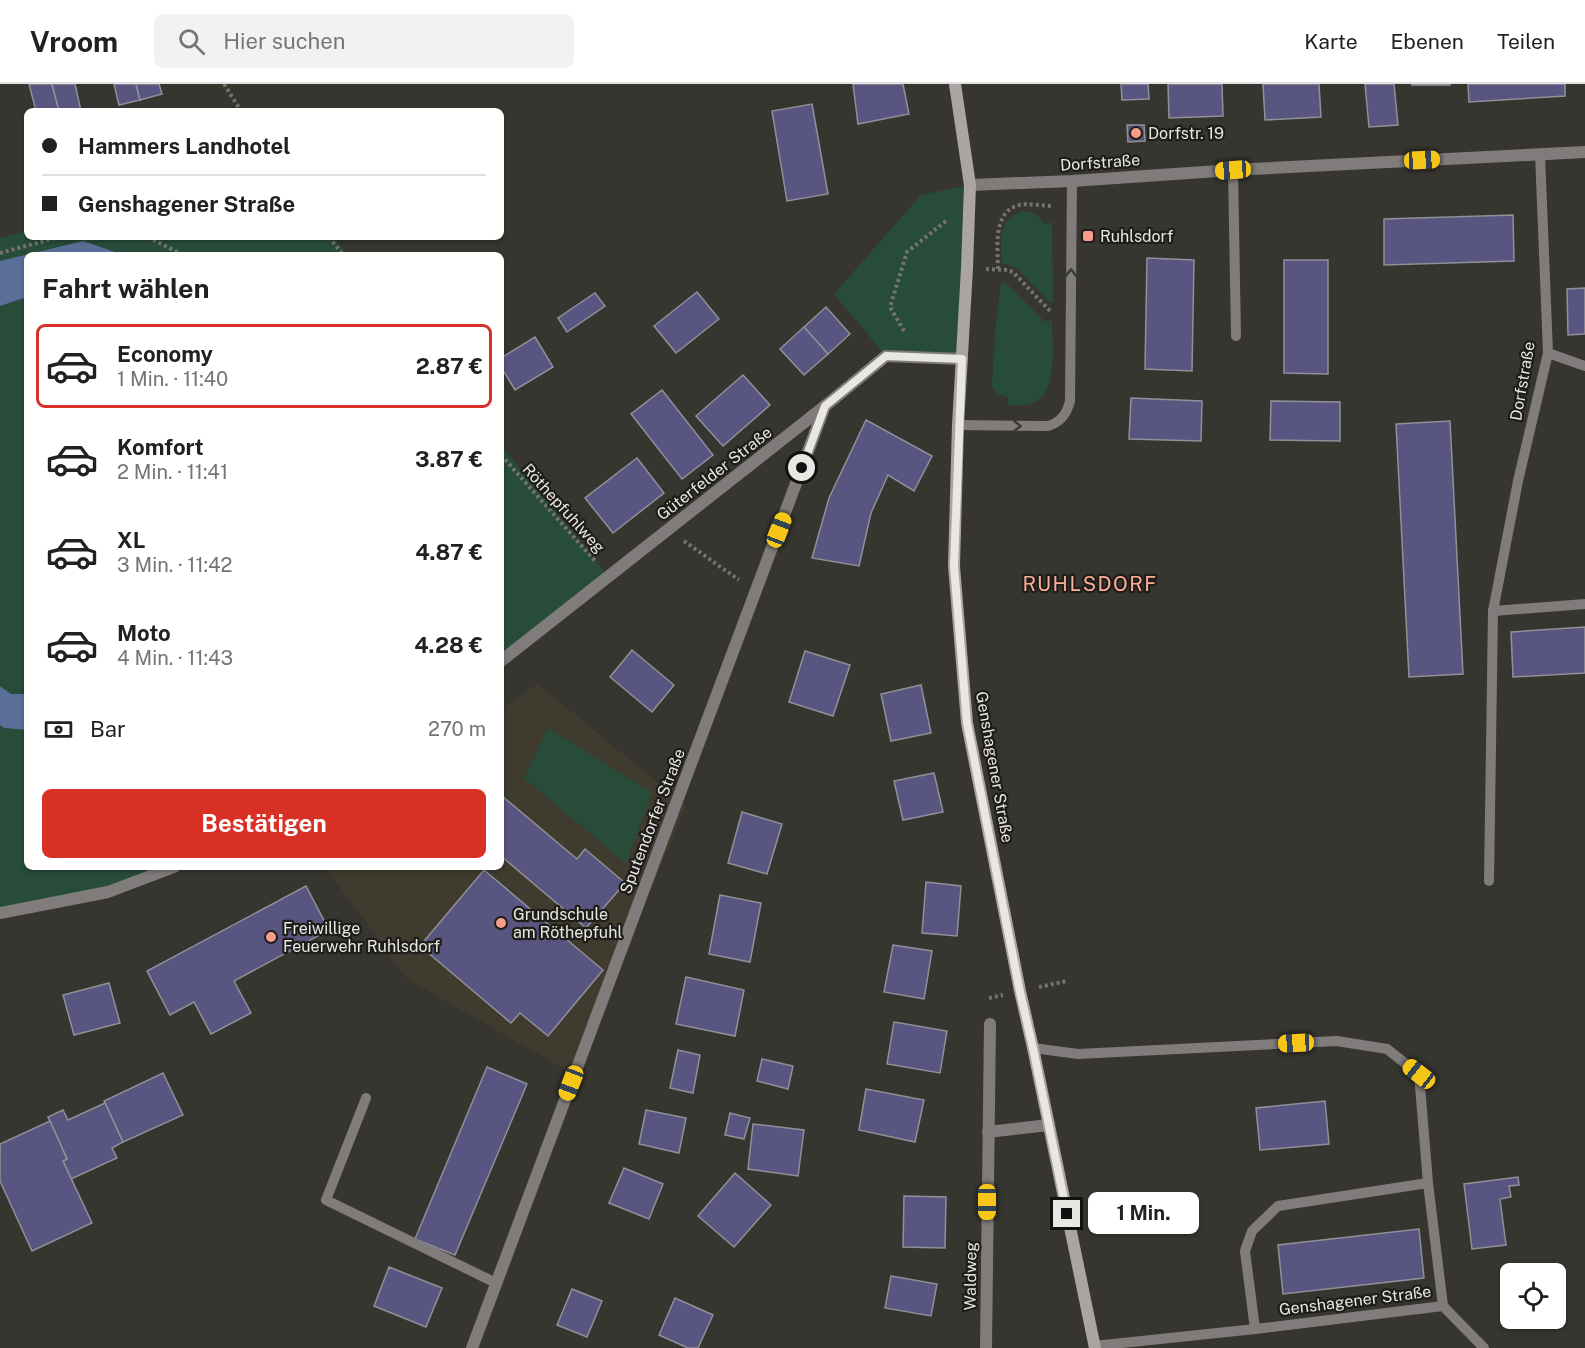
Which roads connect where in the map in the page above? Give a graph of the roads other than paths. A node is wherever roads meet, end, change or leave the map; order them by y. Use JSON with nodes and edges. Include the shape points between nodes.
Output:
{"nodes":[{"id":1,"x":955,"y":84,"type":"edge"},
{"id":2,"x":1585,"y":152,"type":"edge"},
{"id":3,"x":1540,"y":154,"type":"junction"},
{"id":4,"x":1233,"y":170,"type":"junction"},
{"id":5,"x":1072,"y":181,"type":"junction"},
{"id":6,"x":970,"y":185,"type":"junction"},
{"id":7,"x":1236,"y":336,"type":"dead end"},
{"id":8,"x":1548,"y":353,"type":"junction"},
{"id":9,"x":962,"y":359,"type":"junction"},
{"id":10,"x":1585,"y":366,"type":"edge"},
{"id":11,"x":825,"y":406,"type":"junction"},
{"id":12,"x":958,"y":425,"type":"junction"},
{"id":13,"x":1585,"y":604,"type":"edge"},
{"id":14,"x":1493,"y":611,"type":"junction"},
{"id":15,"x":504,"y":659,"type":"edge"},
{"id":16,"x":166,"y":870,"type":"edge"},
{"id":17,"x":1489,"y":881,"type":"dead end"},
{"id":18,"x":0,"y":913,"type":"edge"},
{"id":19,"x":990,"y":1024,"type":"dead end"},
{"id":20,"x":1033,"y":1048,"type":"junction"},
{"id":21,"x":366,"y":1098,"type":"dead end"},
{"id":22,"x":1049,"y":1125,"type":"junction"},
{"id":23,"x":988,"y":1132,"type":"junction"},
{"id":24,"x":1428,"y":1183,"type":"junction"},
{"id":25,"x":496,"y":1283,"type":"junction"},
{"id":26,"x":1443,"y":1306,"type":"junction"},
{"id":27,"x":1255,"y":1329,"type":"junction"},
{"id":28,"x":1094,"y":1347,"type":"edge"},
{"id":29,"x":472,"y":1348,"type":"edge"},
{"id":30,"x":986,"y":1348,"type":"edge"},
{"id":31,"x":1484,"y":1348,"type":"edge"}],
"edges":[{"from":1,"to":6,"type":"main road","name":"Genshagener Straße"},
{"from":2,"to":3,"type":"street","name":"Dorfstraße"},
{"from":3,"to":4,"type":"street","name":"Dorfstraße"},
{"from":3,"to":8,"type":"lane","name":"Dorfstraße"},
{"from":4,"to":5,"type":"street","name":"Dorfstraße"},
{"from":4,"to":7,"type":"lane"},
{"from":5,"to":6,"type":"street","name":"Dorfstraße"},
{"from":12,"to":5,"type":"lane","one_way":true,"via":[[1048,426],[1068,411]]},
{"from":6,"to":9,"type":"main road","name":"Genshagener Straße"},
{"from":8,"to":10,"type":"lane"},
{"from":8,"to":14,"type":"lane","name":"Dorfstraße"},
{"from":9,"to":11,"type":"street","name":"Güterfelder Straße","via":[[886,356]]},
{"from":9,"to":12,"type":"main road","name":"Genshagener Straße"},
{"from":11,"to":15,"type":"street","name":"Güterfelder Straße"},
{"from":11,"to":25,"type":"street","name":"Sputendorfer Straße"},
{"from":12,"to":20,"type":"main road","name":"Genshagener Straße","via":[[954,566],[967,723]]},
{"from":13,"to":14,"type":"lane"},
{"from":14,"to":17,"type":"lane","name":"Dorfstraße"},
{"from":16,"to":18,"type":"street","via":[[108,892]]},
{"from":19,"to":23,"type":"street","name":"Waldweg"},
{"from":20,"to":22,"type":"main road","name":"Genshagener Straße"},
{"from":20,"to":24,"type":"lane","name":"Genshagener Straße","via":[[1078,1054],[1337,1041],[1387,1049],[1419,1074]]},
{"from":21,"to":25,"type":"lane","via":[[326,1200]]},
{"from":22,"to":23,"type":"street"},
{"from":22,"to":28,"type":"main road","name":"Genshagener Straße"},
{"from":23,"to":30,"type":"street","name":"Waldweg"},
{"from":24,"to":26,"type":"lane","name":"Genshagener Straße"},
{"from":24,"to":27,"type":"lane","via":[[1278,1206],[1252,1231],[1245,1251]]},
{"from":25,"to":29,"type":"street","name":"Sputendorfer Straße"},
{"from":26,"to":27,"type":"lane","name":"Genshagener Straße"},
{"from":26,"to":31,"type":"lane"},
{"from":27,"to":28,"type":"lane","name":"Genshagener Straße"}]}
